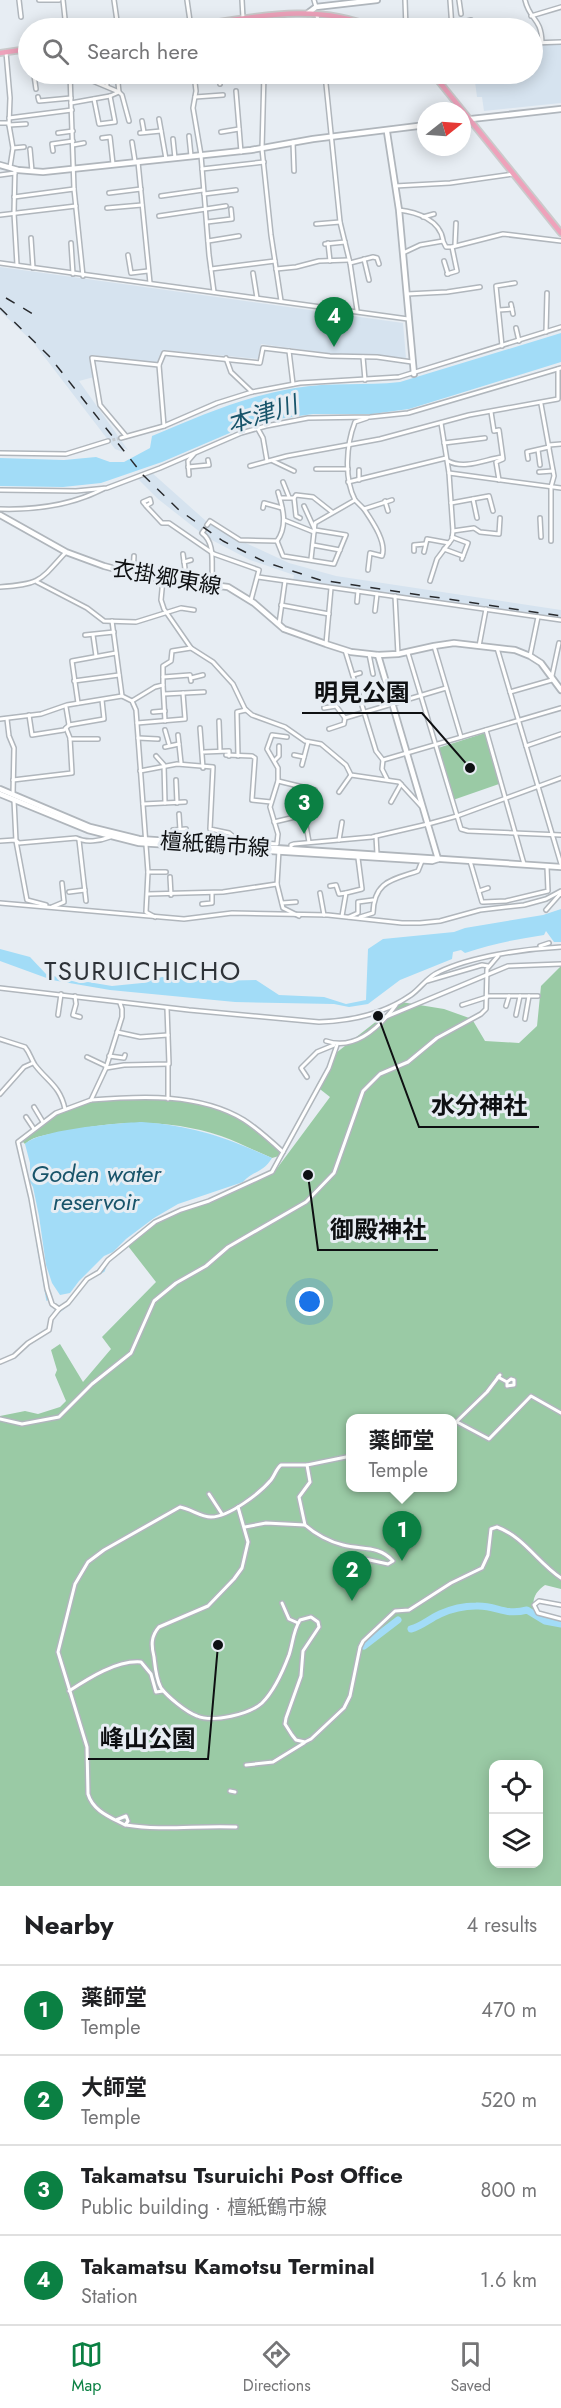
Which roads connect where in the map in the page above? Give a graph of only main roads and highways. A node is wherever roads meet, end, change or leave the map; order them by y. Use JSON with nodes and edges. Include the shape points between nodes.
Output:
{"nodes":[{"id":1,"x":377,"y":0,"type":"edge"},
{"id":2,"x":358,"y":1,"type":"edge"},
{"id":3,"x":308,"y":13,"type":"junction"},
{"id":4,"x":243,"y":18,"type":"edge"},
{"id":5,"x":341,"y":18,"type":"edge"},
{"id":6,"x":18,"y":50,"type":"edge"},
{"id":7,"x":0,"y":53,"type":"edge"},
{"id":8,"x":441,"y":84,"type":"edge"},
{"id":9,"x":456,"y":102,"type":"edge"},
{"id":10,"x":561,"y":109,"type":"edge"},
{"id":11,"x":471,"y":119,"type":"edge"},
{"id":12,"x":471,"y":120,"type":"edge"},
{"id":13,"x":417,"y":127,"type":"edge"},
{"id":14,"x":387,"y":132,"type":"junction"},
{"id":15,"x":0,"y":165,"type":"edge"},
{"id":16,"x":561,"y":233,"type":"edge"},
{"id":17,"x":414,"y":374,"type":"road end"},
{"id":18,"x":0,"y":515,"type":"edge"},
{"id":19,"x":378,"y":655,"type":"junction"},
{"id":20,"x":561,"y":690,"type":"edge"},
{"id":21,"x":0,"y":789,"type":"edge"},
{"id":22,"x":0,"y":794,"type":"edge"},
{"id":23,"x":14,"y":797,"type":"junction"},
{"id":24,"x":145,"y":842,"type":"junction"},
{"id":25,"x":278,"y":848,"type":"junction"},
{"id":26,"x":291,"y":852,"type":"junction"},
{"id":27,"x":438,"y":859,"type":"junction"},
{"id":28,"x":561,"y":866,"type":"edge"}],
"edges":[{"from":1,"to":2,"type":"main road"},
{"from":2,"to":3,"type":"main road","via":[[316,7]]},
{"from":3,"to":4,"type":"main road"},
{"from":3,"to":5,"type":"main road"},
{"from":6,"to":7,"type":"main road"},
{"from":8,"to":9,"type":"main road"},
{"from":10,"to":11,"type":"main road"},
{"from":12,"to":16,"type":"main road"},
{"from":13,"to":14,"type":"main road"},
{"from":14,"to":15,"type":"main road","via":[[75,169],[33,172]]},
{"from":14,"to":17,"type":"main road","via":[[399,210]]},
{"from":18,"to":19,"type":"main road","name":"衣掛郷東線","via":[[66,552],[132,573],[228,587],[292,633],[345,650]]},
{"from":19,"to":20,"type":"main road","name":"衣掛郷東線","via":[[454,643],[515,650],[541,663]]},
{"from":19,"to":27,"type":"main road"},
{"from":21,"to":23,"type":"main road","name":"檀紙鶴市線"},
{"from":22,"to":23,"type":"main road","name":"檀紙鶴市線"},
{"from":23,"to":24,"type":"main road","name":"檀紙鶴市線","via":[[90,827]]},
{"from":23,"to":24,"type":"main road","name":"檀紙鶴市線","via":[[69,823],[110,837]]},
{"from":24,"to":25,"type":"main road","name":"檀紙鶴市線"},
{"from":24,"to":25,"type":"main road","name":"檀紙鶴市線"},
{"from":25,"to":26,"type":"main road","name":"檀紙鶴市線"},
{"from":26,"to":27,"type":"main road","name":"檀紙鶴市線"},
{"from":26,"to":27,"type":"main road","name":"檀紙鶴市線"},
{"from":27,"to":28,"type":"main road","name":"檀紙鶴市線"}]}
